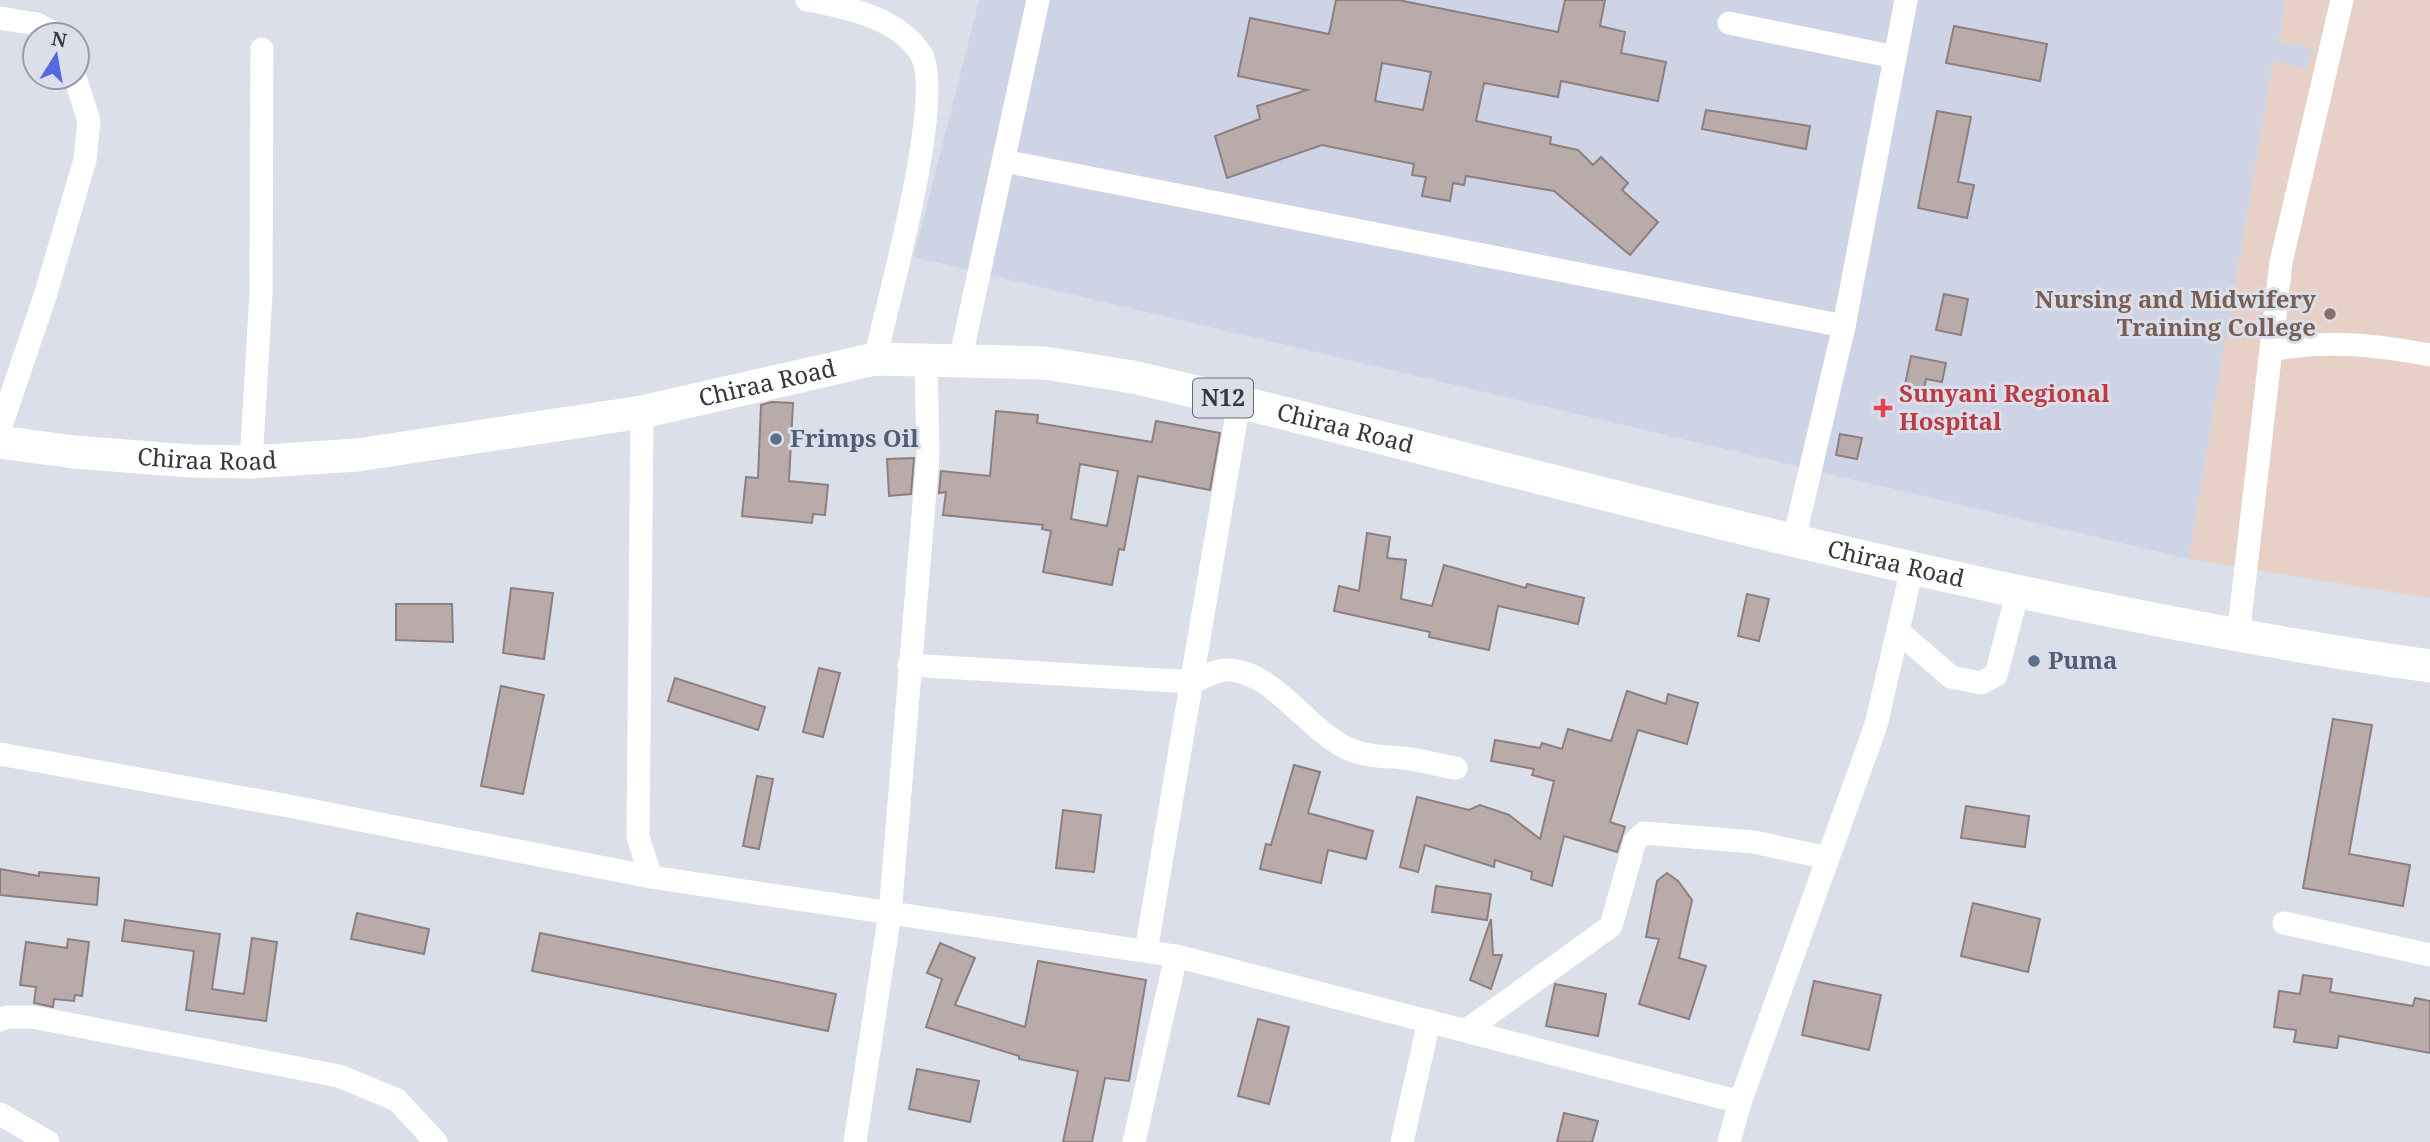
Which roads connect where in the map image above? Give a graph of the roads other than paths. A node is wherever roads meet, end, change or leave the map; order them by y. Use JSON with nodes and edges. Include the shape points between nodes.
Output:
{"nodes":[{"id":1,"x":807,"y":0,"type":"edge"},
{"id":2,"x":1038,"y":0,"type":"edge"},
{"id":3,"x":1906,"y":0,"type":"edge"},
{"id":4,"x":2343,"y":0,"type":"edge"},
{"id":5,"x":0,"y":18,"type":"edge"},
{"id":6,"x":21,"y":21,"type":"edge"},
{"id":7,"x":1729,"y":23,"type":"dead end"},
{"id":8,"x":262,"y":49,"type":"dead end"},
{"id":9,"x":1895,"y":57,"type":"junction"},
{"id":10,"x":79,"y":91,"type":"edge"},
{"id":11,"x":1004,"y":161,"type":"junction"},
{"id":12,"x":1844,"y":326,"type":"junction"},
{"id":13,"x":2271,"y":350,"type":"junction"},
{"id":14,"x":2430,"y":355,"type":"edge"},
{"id":15,"x":926,"y":358,"type":"junction"},
{"id":16,"x":875,"y":359,"type":"junction"},
{"id":17,"x":960,"y":361,"type":"junction"},
{"id":18,"x":1239,"y":402,"type":"junction"},
{"id":19,"x":642,"y":412,"type":"junction"},
{"id":20,"x":0,"y":429,"type":"edge"},
{"id":21,"x":0,"y":442,"type":"edge"},
{"id":22,"x":251,"y":462,"type":"junction"},
{"id":23,"x":1794,"y":539,"type":"junction"},
{"id":24,"x":1912,"y":569,"type":"junction"},
{"id":25,"x":2018,"y":591,"type":"junction"},
{"id":26,"x":1898,"y":631,"type":"junction"},
{"id":27,"x":2238,"y":637,"type":"junction"},
{"id":28,"x":909,"y":665,"type":"junction"},
{"id":29,"x":2430,"y":666,"type":"edge"},
{"id":30,"x":1193,"y":682,"type":"junction"},
{"id":31,"x":0,"y":754,"type":"edge"},
{"id":32,"x":1456,"y":768,"type":"dead end"},
{"id":33,"x":1828,"y":858,"type":"junction"},
{"id":34,"x":651,"y":877,"type":"junction"},
{"id":35,"x":890,"y":913,"type":"junction"},
{"id":36,"x":2284,"y":923,"type":"dead end"},
{"id":37,"x":1146,"y":951,"type":"junction"},
{"id":38,"x":2430,"y":955,"type":"edge"},
{"id":39,"x":1177,"y":956,"type":"junction"},
{"id":40,"x":0,"y":1020,"type":"edge"},
{"id":41,"x":1429,"y":1021,"type":"junction"},
{"id":42,"x":1467,"y":1030,"type":"junction"},
{"id":43,"x":1740,"y":1102,"type":"junction"},
{"id":44,"x":0,"y":1114,"type":"edge"},
{"id":45,"x":48,"y":1142,"type":"edge"},
{"id":46,"x":436,"y":1142,"type":"edge"},
{"id":47,"x":855,"y":1142,"type":"edge"},
{"id":48,"x":1134,"y":1142,"type":"edge"},
{"id":49,"x":1402,"y":1142,"type":"edge"},
{"id":50,"x":1729,"y":1142,"type":"edge"}],
"edges":[{"from":1,"to":16,"type":"street","via":[[884,22],[907,37],[922,55],[928,80],[920,151]]},
{"from":2,"to":11,"type":"street"},
{"from":3,"to":9,"type":"street"},
{"from":4,"to":13,"type":"street","via":[[2281,262]]},
{"from":5,"to":6,"type":"street"},
{"from":7,"to":9,"type":"street"},
{"from":8,"to":22,"type":"street","via":[[261,294]]},
{"from":9,"to":12,"type":"street"},
{"from":10,"to":20,"type":"street","via":[[89,121],[85,160]]},
{"from":11,"to":12,"type":"street"},
{"from":11,"to":17,"type":"street"},
{"from":12,"to":23,"type":"street"},
{"from":13,"to":14,"type":"street","via":[[2346,342]]},
{"from":13,"to":27,"type":"street"},
{"from":15,"to":16,"type":"highway","name":"Chiraa Road","number":"N12"},
{"from":15,"to":17,"type":"highway","name":"Chiraa Road","number":"N12"},
{"from":15,"to":28,"type":"street","via":[[928,455]]},
{"from":16,"to":19,"type":"highway","name":"Chiraa Road","number":"N12"},
{"from":17,"to":18,"type":"highway","name":"Chiraa Road","number":"N12","via":[[1045,363],[1133,377]]},
{"from":18,"to":23,"type":"highway","name":"Chiraa Road","number":"N12"},
{"from":18,"to":30,"type":"street"},
{"from":19,"to":22,"type":"highway","name":"Chiraa Road","number":"N12","via":[[358,455]]},
{"from":19,"to":34,"type":"street","via":[[638,837]]},
{"from":21,"to":22,"type":"highway","name":"Chiraa Road","number":"N12","via":[[139,458]]},
{"from":23,"to":24,"type":"highway","name":"Chiraa Road","number":"N12"},
{"from":24,"to":25,"type":"highway","name":"Chiraa Road","number":"N12"},
{"from":24,"to":26,"type":"street"},
{"from":25,"to":26,"type":"street","via":[[1996,675],[1981,683],[1951,677]]},
{"from":25,"to":27,"type":"highway","name":"Chiraa Road","number":"N12"},
{"from":26,"to":33,"type":"street","via":[[1876,725]]},
{"from":27,"to":29,"type":"highway","name":"Chiraa Road","number":"N12"},
{"from":28,"to":30,"type":"street"},
{"from":28,"to":35,"type":"street"},
{"from":30,"to":32,"type":"street","via":[[1225,669],[1246,672],[1351,750],[1376,758]]},
{"from":30,"to":37,"type":"street"},
{"from":31,"to":34,"type":"street"},
{"from":33,"to":42,"type":"street","via":[[1754,842],[1644,833],[1634,841],[1611,926]]},
{"from":33,"to":43,"type":"street"},
{"from":34,"to":35,"type":"street"},
{"from":35,"to":37,"type":"street"},
{"from":35,"to":47,"type":"street"},
{"from":36,"to":38,"type":"street"},
{"from":37,"to":39,"type":"street"},
{"from":39,"to":41,"type":"street"},
{"from":39,"to":48,"type":"street"},
{"from":40,"to":46,"type":"street","via":[[32,1017],[339,1076],[397,1100]]},
{"from":41,"to":42,"type":"street"},
{"from":41,"to":49,"type":"street"},
{"from":42,"to":43,"type":"street"},
{"from":43,"to":50,"type":"street"},
{"from":44,"to":45,"type":"street"}]}
